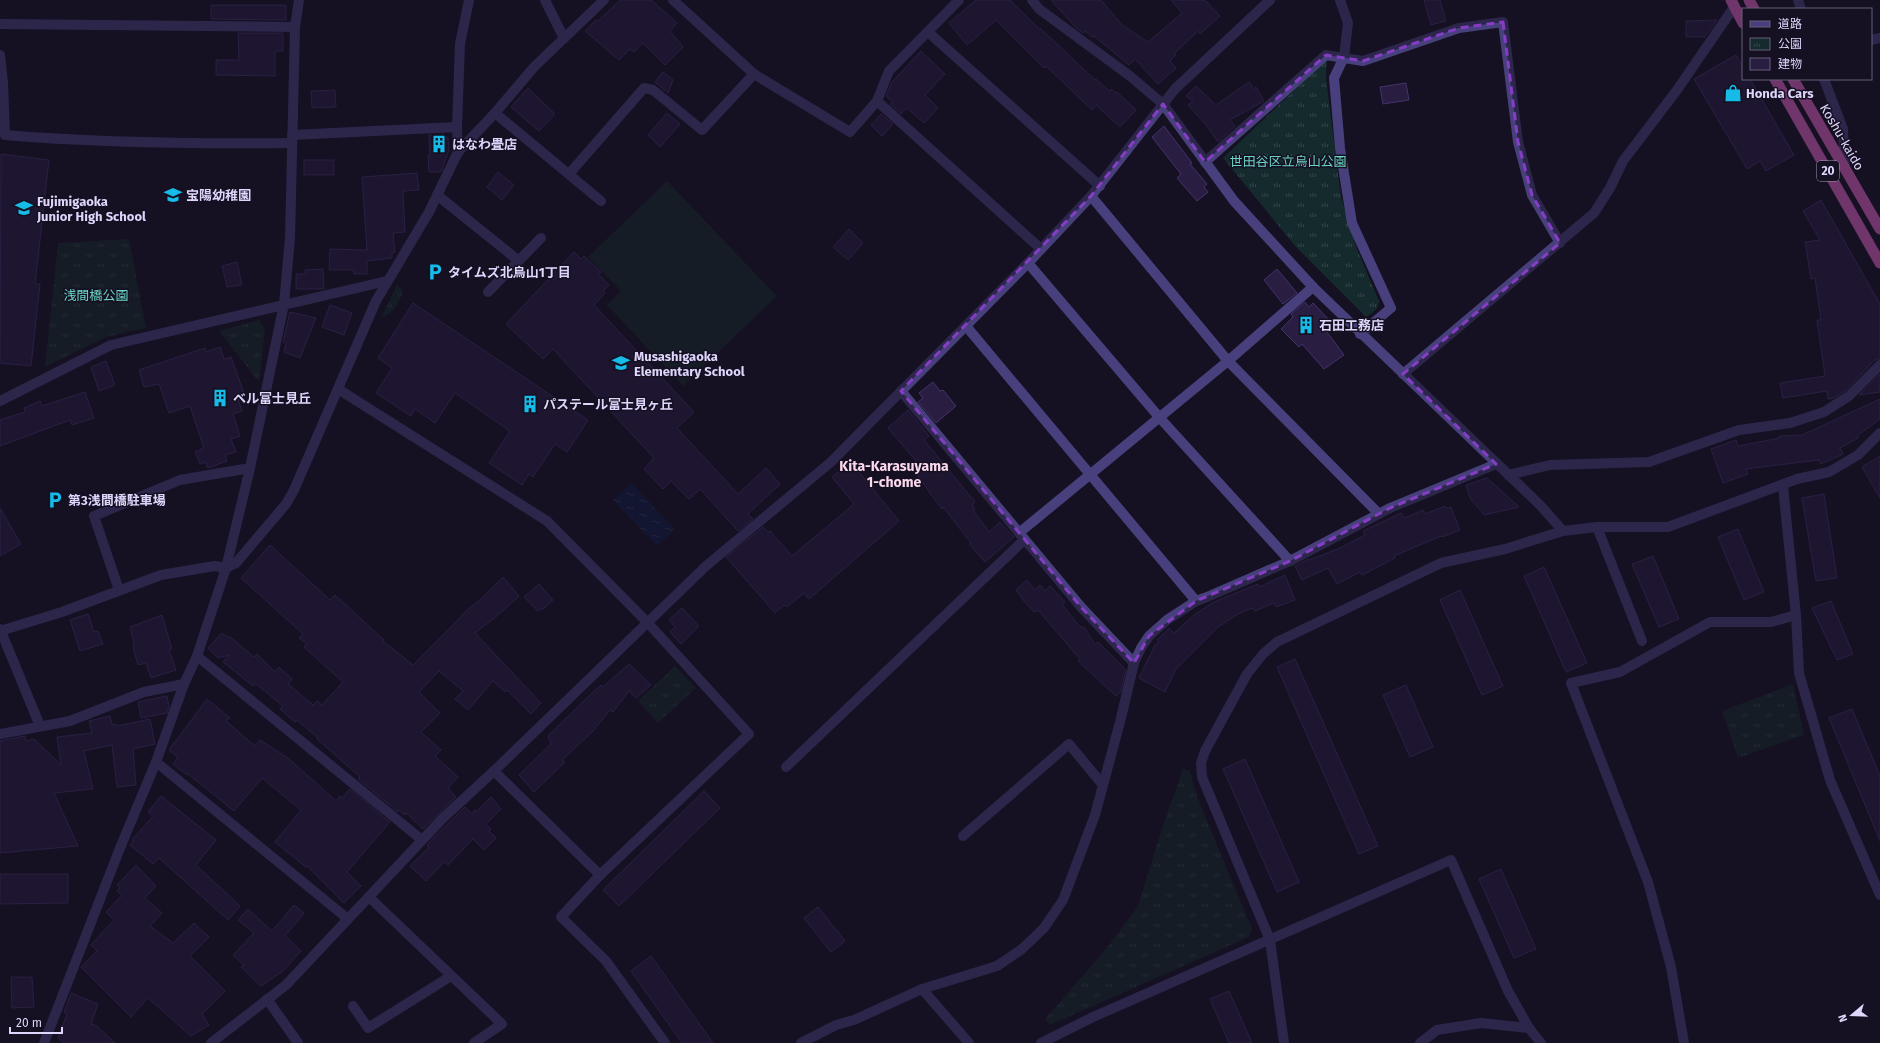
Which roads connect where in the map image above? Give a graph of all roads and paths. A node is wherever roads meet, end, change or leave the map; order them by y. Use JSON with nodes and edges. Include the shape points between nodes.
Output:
{"nodes":[{"id":1,"x":299,"y":0,"type":"edge"},
{"id":2,"x":468,"y":0,"type":"edge"},
{"id":3,"x":545,"y":0,"type":"edge"},
{"id":4,"x":604,"y":0,"type":"edge"},
{"id":5,"x":673,"y":0,"type":"edge"},
{"id":6,"x":959,"y":0,"type":"edge"},
{"id":7,"x":1032,"y":0,"type":"edge"},
{"id":8,"x":1270,"y":0,"type":"edge"},
{"id":9,"x":1340,"y":0,"type":"edge"},
{"id":10,"x":1733,"y":4,"type":"edge"},
{"id":11,"x":1742,"y":21,"type":"edge"},
{"id":12,"x":0,"y":24,"type":"edge"},
{"id":13,"x":295,"y":28,"type":"junction"},
{"id":14,"x":928,"y":32,"type":"junction"},
{"id":15,"x":564,"y":38,"type":"junction"},
{"id":16,"x":0,"y":55,"type":"edge"},
{"id":17,"x":1344,"y":57,"type":"junction"},
{"id":18,"x":754,"y":74,"type":"junction"},
{"id":19,"x":1776,"y":80,"type":"edge"},
{"id":20,"x":1794,"y":80,"type":"edge"},
{"id":21,"x":1824,"y":80,"type":"edge"},
{"id":22,"x":877,"y":101,"type":"junction"},
{"id":23,"x":1163,"y":104,"type":"junction"},
{"id":24,"x":495,"y":113,"type":"junction"},
{"id":25,"x":457,"y":127,"type":"junction"},
{"id":26,"x":292,"y":139,"type":"junction"},
{"id":27,"x":458,"y":152,"type":"junction"},
{"id":28,"x":1205,"y":162,"type":"junction"},
{"id":29,"x":1845,"y":169,"type":"junction"},
{"id":30,"x":569,"y":174,"type":"junction"},
{"id":31,"x":1100,"y":186,"type":"junction"},
{"id":32,"x":437,"y":195,"type":"junction"},
{"id":33,"x":1091,"y":196,"type":"junction"},
{"id":34,"x":601,"y":201,"type":"dead end"},
{"id":35,"x":1880,"y":229,"type":"edge"},
{"id":36,"x":542,"y":238,"type":"dead end"},
{"id":37,"x":1560,"y":243,"type":"junction"},
{"id":38,"x":1041,"y":249,"type":"junction"},
{"id":39,"x":519,"y":261,"type":"junction"},
{"id":40,"x":1880,"y":263,"type":"edge"},
{"id":41,"x":1028,"y":264,"type":"junction"},
{"id":42,"x":387,"y":281,"type":"junction"},
{"id":43,"x":1313,"y":287,"type":"junction"},
{"id":44,"x":488,"y":292,"type":"dead end"},
{"id":45,"x":284,"y":304,"type":"junction"},
{"id":46,"x":966,"y":326,"type":"junction"},
{"id":47,"x":1360,"y":334,"type":"junction"},
{"id":48,"x":1228,"y":361,"type":"junction"},
{"id":49,"x":1880,"y":365,"type":"edge"},
{"id":50,"x":1403,"y":374,"type":"junction"},
{"id":51,"x":338,"y":389,"type":"junction"},
{"id":52,"x":901,"y":392,"type":"junction"},
{"id":53,"x":0,"y":401,"type":"edge"},
{"id":54,"x":1159,"y":418,"type":"junction"},
{"id":55,"x":1880,"y":433,"type":"edge"},
{"id":56,"x":1496,"y":464,"type":"junction"},
{"id":57,"x":250,"y":468,"type":"junction"},
{"id":58,"x":1090,"y":475,"type":"junction"},
{"id":59,"x":1508,"y":475,"type":"junction"},
{"id":60,"x":1783,"y":486,"type":"junction"},
{"id":61,"x":1379,"y":514,"type":"junction"},
{"id":62,"x":1597,"y":527,"type":"junction"},
{"id":63,"x":1563,"y":531,"type":"junction"},
{"id":64,"x":1022,"y":536,"type":"junction"},
{"id":65,"x":1290,"y":561,"type":"junction"},
{"id":66,"x":226,"y":568,"type":"junction"},
{"id":67,"x":119,"y":590,"type":"junction"},
{"id":68,"x":1196,"y":600,"type":"junction"},
{"id":69,"x":1796,"y":615,"type":"junction"},
{"id":70,"x":647,"y":622,"type":"junction"},
{"id":71,"x":0,"y":630,"type":"edge"},
{"id":72,"x":1642,"y":641,"type":"dead end"},
{"id":73,"x":197,"y":656,"type":"junction"},
{"id":74,"x":1134,"y":663,"type":"junction"},
{"id":75,"x":184,"y":684,"type":"junction"},
{"id":76,"x":40,"y":726,"type":"junction"},
{"id":77,"x":0,"y":734,"type":"edge"},
{"id":78,"x":156,"y":762,"type":"junction"},
{"id":79,"x":786,"y":767,"type":"dead end"},
{"id":80,"x":494,"y":771,"type":"junction"},
{"id":81,"x":1104,"y":785,"type":"junction"},
{"id":82,"x":963,"y":836,"type":"dead end"},
{"id":83,"x":422,"y":840,"type":"junction"},
{"id":84,"x":600,"y":875,"type":"junction"},
{"id":85,"x":1880,"y":895,"type":"edge"},
{"id":86,"x":369,"y":897,"type":"junction"},
{"id":87,"x":348,"y":919,"type":"junction"},
{"id":88,"x":1270,"y":940,"type":"junction"},
{"id":89,"x":451,"y":976,"type":"junction"},
{"id":90,"x":922,"y":989,"type":"junction"},
{"id":91,"x":267,"y":999,"type":"junction"},
{"id":92,"x":353,"y":1006,"type":"dead end"},
{"id":93,"x":1529,"y":1028,"type":"junction"},
{"id":94,"x":44,"y":1043,"type":"edge"},
{"id":95,"x":211,"y":1043,"type":"edge"},
{"id":96,"x":298,"y":1043,"type":"edge"},
{"id":97,"x":474,"y":1043,"type":"edge"},
{"id":98,"x":665,"y":1043,"type":"edge"},
{"id":99,"x":801,"y":1043,"type":"edge"},
{"id":100,"x":969,"y":1043,"type":"edge"},
{"id":101,"x":1040,"y":1043,"type":"edge"},
{"id":102,"x":1284,"y":1043,"type":"edge"},
{"id":103,"x":1420,"y":1043,"type":"edge"},
{"id":104,"x":1540,"y":1043,"type":"edge"},
{"id":105,"x":1684,"y":1043,"type":"edge"}],
"edges":[{"from":1,"to":13,"type":"street"},
{"from":2,"to":25,"type":"street","via":[[460,44]]},
{"from":3,"to":15,"type":"street"},
{"from":4,"to":15,"type":"street"},
{"from":5,"to":18,"type":"street"},
{"from":6,"to":14,"type":"street"},
{"from":7,"to":23,"type":"street"},
{"from":8,"to":23,"type":"street","via":[[1175,89]]},
{"from":9,"to":17,"type":"street","via":[[1348,23]]},
{"from":10,"to":11,"type":"highway"},
{"from":10,"to":37,"type":"street","via":[[1677,90],[1623,161],[1594,213]]},
{"from":12,"to":13,"type":"street"},
{"from":13,"to":26,"type":"street"},
{"from":14,"to":22,"type":"street","via":[[889,71]]},
{"from":14,"to":31,"type":"street"},
{"from":15,"to":24,"type":"street","via":[[534,67]]},
{"from":16,"to":26,"type":"street","via":[[4,83],[5,135],[51,139],[217,143]]},
{"from":17,"to":28,"type":"street","via":[[1326,55]]},
{"from":17,"to":37,"type":"street","via":[[1363,61],[1459,28],[1503,22],[1518,142],[1532,195]]},
{"from":17,"to":47,"type":"street","via":[[1334,78],[1340,148],[1352,223],[1391,308]]},
{"from":18,"to":22,"type":"street","via":[[850,132]]},
{"from":18,"to":30,"type":"street","via":[[702,130],[653,90],[644,88]]},
{"from":19,"to":40,"type":"highway","number":"20"},
{"from":20,"to":29,"type":"highway","name":"Koshu-kaido","number":"20"},
{"from":21,"to":29,"type":"street","via":[[1843,129]]},
{"from":22,"to":38,"type":"street"},
{"from":23,"to":28,"type":"street"},
{"from":23,"to":31,"type":"street"},
{"from":24,"to":27,"type":"street"},
{"from":24,"to":30,"type":"street"},
{"from":25,"to":26,"type":"street"},
{"from":25,"to":27,"type":"street"},
{"from":26,"to":45,"type":"street","via":[[290,238]]},
{"from":27,"to":32,"type":"street"},
{"from":28,"to":43,"type":"street","via":[[1234,202]]},
{"from":29,"to":35,"type":"highway","name":"Koshu-kaido","number":"20"},
{"from":30,"to":34,"type":"street"},
{"from":31,"to":33,"type":"street"},
{"from":32,"to":39,"type":"street"},
{"from":32,"to":42,"type":"street"},
{"from":33,"to":38,"type":"street"},
{"from":33,"to":48,"type":"street"},
{"from":36,"to":39,"type":"street"},
{"from":37,"to":50,"type":"street"},
{"from":38,"to":41,"type":"street"},
{"from":39,"to":44,"type":"street"},
{"from":41,"to":46,"type":"street"},
{"from":41,"to":54,"type":"street"},
{"from":42,"to":45,"type":"street"},
{"from":42,"to":51,"type":"street"},
{"from":43,"to":47,"type":"street"},
{"from":43,"to":48,"type":"street"},
{"from":45,"to":53,"type":"street","via":[[111,345]]},
{"from":45,"to":57,"type":"street"},
{"from":46,"to":52,"type":"street"},
{"from":46,"to":58,"type":"street"},
{"from":47,"to":50,"type":"street"},
{"from":48,"to":54,"type":"street"},
{"from":48,"to":61,"type":"street"},
{"from":49,"to":59,"type":"street","via":[[1849,396],[1824,412],[1790,423],[1739,430],[1649,462],[1550,465]]},
{"from":50,"to":56,"type":"street"},
{"from":51,"to":66,"type":"street","via":[[286,504],[236,563]]},
{"from":51,"to":70,"type":"street","via":[[547,521]]},
{"from":52,"to":64,"type":"street"},
{"from":52,"to":70,"type":"street","via":[[831,462],[706,566]]},
{"from":54,"to":58,"type":"street"},
{"from":54,"to":65,"type":"street"},
{"from":55,"to":60,"type":"street","via":[[1858,455],[1829,472],[1797,479]]},
{"from":56,"to":59,"type":"street"},
{"from":56,"to":61,"type":"street"},
{"from":57,"to":66,"type":"street"},
{"from":57,"to":67,"type":"street","via":[[180,480],[94,516]]},
{"from":58,"to":64,"type":"street"},
{"from":58,"to":68,"type":"street"},
{"from":59,"to":63,"type":"street"},
{"from":60,"to":62,"type":"street","via":[[1668,527]]},
{"from":60,"to":69,"type":"street"},
{"from":61,"to":65,"type":"street"},
{"from":62,"to":63,"type":"street"},
{"from":62,"to":72,"type":"street"},
{"from":63,"to":88,"type":"street","via":[[1505,549],[1441,563],[1277,642],[1262,654],[1248,674],[1205,751],[1201,763],[1202,777]]},
{"from":64,"to":74,"type":"street","via":[[1081,607]]},
{"from":64,"to":79,"type":"street"},
{"from":65,"to":68,"type":"street"},
{"from":66,"to":67,"type":"street","via":[[215,566],[162,575]]},
{"from":66,"to":73,"type":"street"},
{"from":67,"to":71,"type":"street","via":[[62,612]]},
{"from":68,"to":74,"type":"street","via":[[1149,636]]},
{"from":69,"to":85,"type":"street","via":[[1799,673],[1830,780]]},
{"from":69,"to":105,"type":"street","via":[[1771,622],[1710,622],[1620,672],[1571,683],[1648,882],[1671,967]]},
{"from":70,"to":80,"type":"street"},
{"from":70,"to":84,"type":"street","via":[[749,734]]},
{"from":71,"to":76,"type":"street"},
{"from":73,"to":75,"type":"street"},
{"from":73,"to":83,"type":"street"},
{"from":74,"to":81,"type":"street"},
{"from":75,"to":76,"type":"street","via":[[144,692],[70,721]]},
{"from":75,"to":78,"type":"street"},
{"from":76,"to":77,"type":"street"},
{"from":78,"to":87,"type":"street"},
{"from":78,"to":94,"type":"street"},
{"from":80,"to":83,"type":"street"},
{"from":80,"to":84,"type":"street"},
{"from":81,"to":82,"type":"street","via":[[1069,744]]},
{"from":81,"to":90,"type":"street","via":[[1096,814],[1063,900],[1044,928],[1022,949],[997,966]]},
{"from":83,"to":86,"type":"street"},
{"from":84,"to":98,"type":"street","via":[[560,917],[606,961]]},
{"from":86,"to":87,"type":"street"},
{"from":86,"to":89,"type":"street"},
{"from":87,"to":91,"type":"street","via":[[286,985]]},
{"from":88,"to":93,"type":"street","via":[[1451,860],[1508,991]]},
{"from":88,"to":101,"type":"street","via":[[1093,1017]]},
{"from":88,"to":102,"type":"street"},
{"from":89,"to":92,"type":"street","via":[[368,1028]]},
{"from":89,"to":97,"type":"street","via":[[502,1024]]},
{"from":90,"to":99,"type":"street","via":[[854,1020],[836,1025]]},
{"from":90,"to":100,"type":"street"},
{"from":91,"to":95,"type":"street"},
{"from":91,"to":96,"type":"street"},
{"from":93,"to":103,"type":"street","via":[[1481,1023],[1437,1030]]},
{"from":93,"to":104,"type":"street"}]}
